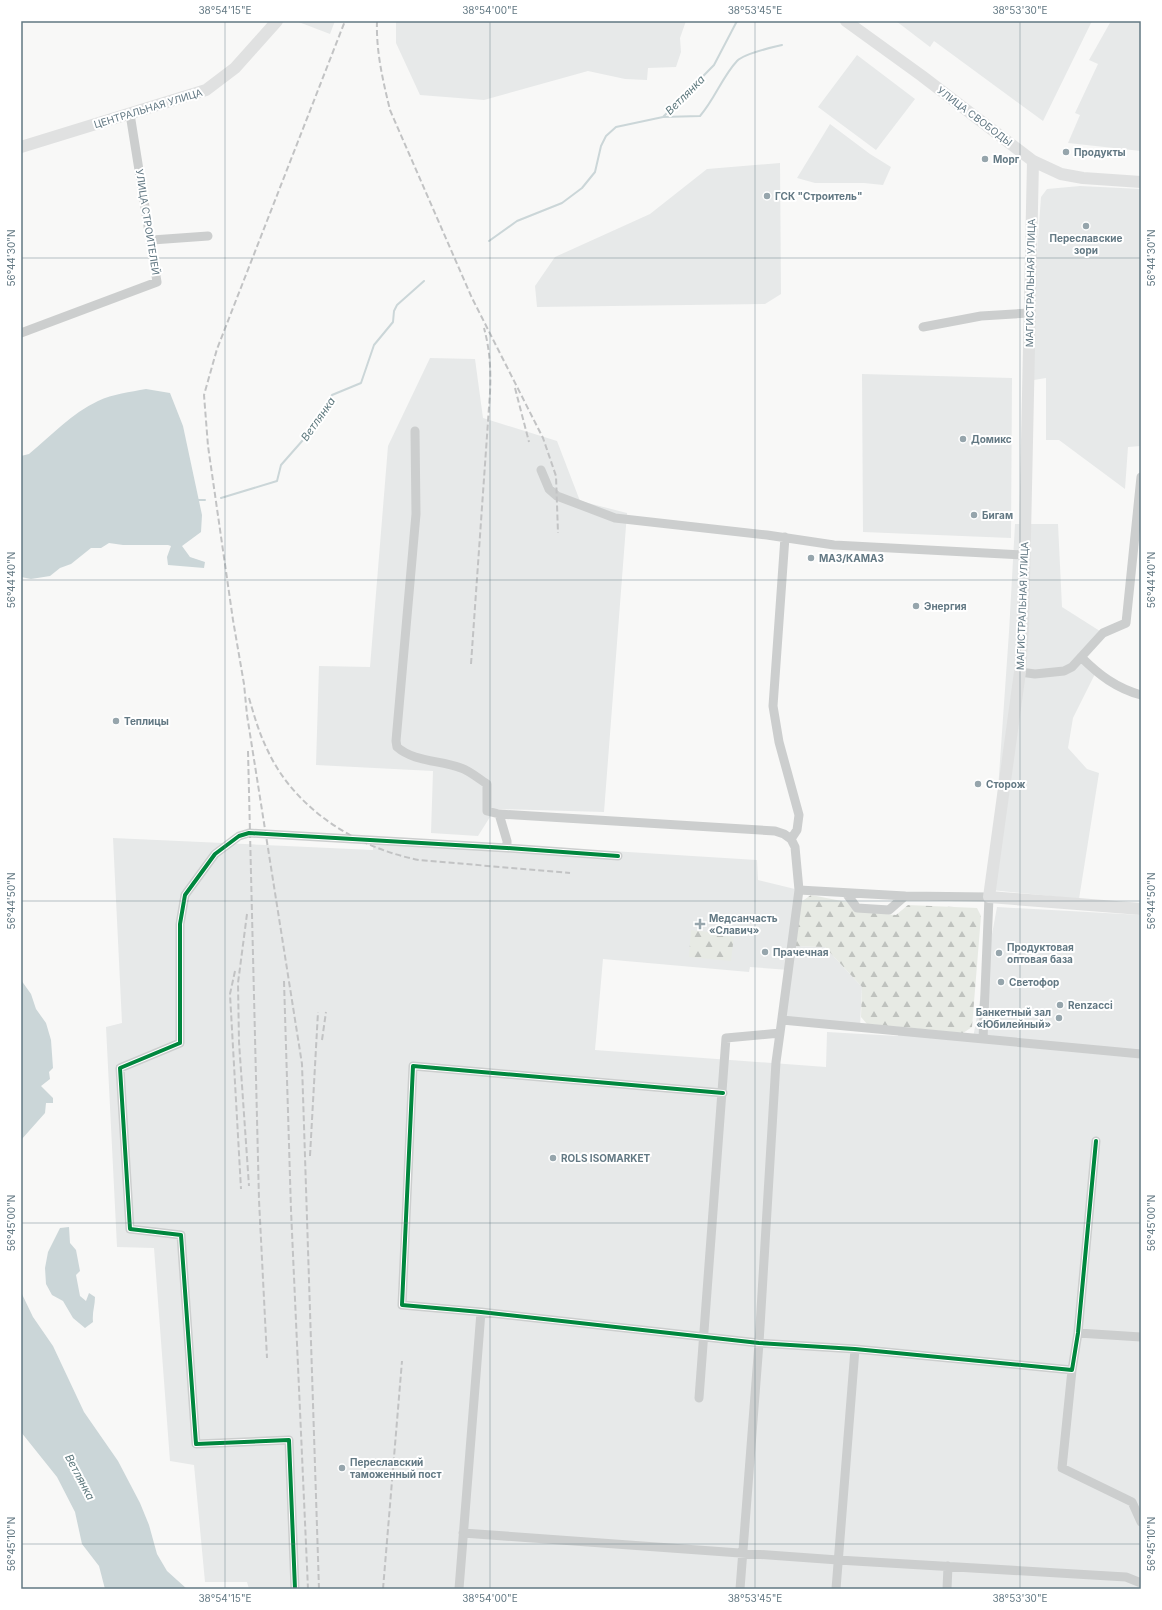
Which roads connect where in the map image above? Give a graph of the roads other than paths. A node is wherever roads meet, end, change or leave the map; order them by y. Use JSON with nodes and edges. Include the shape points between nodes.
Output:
{"nodes":[{"id":1,"x":846,"y":21,"type":"edge"},
{"id":2,"x":276,"y":22,"type":"edge"},
{"id":3,"x":130,"y":114,"type":"junction"},
{"id":4,"x":21,"y":147,"type":"edge"},
{"id":5,"x":1033,"y":161,"type":"junction"},
{"id":6,"x":1141,"y":182,"type":"edge"},
{"id":7,"x":208,"y":236,"type":"dead end"},
{"id":8,"x":152,"y":240,"type":"junction"},
{"id":9,"x":1029,"y":313,"type":"junction"},
{"id":10,"x":922,"y":327,"type":"dead end"},
{"id":11,"x":21,"y":333,"type":"edge"},
{"id":12,"x":415,"y":431,"type":"dead end"},
{"id":13,"x":541,"y":470,"type":"dead end"},
{"id":14,"x":1141,"y":477,"type":"edge"},
{"id":15,"x":785,"y":537,"type":"junction"},
{"id":16,"x":1025,"y":555,"type":"junction"},
{"id":17,"x":1081,"y":657,"type":"junction"},
{"id":18,"x":1020,"y":672,"type":"junction"},
{"id":19,"x":1141,"y":695,"type":"edge"},
{"id":20,"x":499,"y":814,"type":"junction"},
{"id":21,"x":791,"y":839,"type":"junction"},
{"id":22,"x":507,"y":848,"type":"junction"},
{"id":23,"x":618,"y":856,"type":"dead end"},
{"id":24,"x":799,"y":890,"type":"junction"},
{"id":25,"x":846,"y":893,"type":"junction"},
{"id":26,"x":905,"y":896,"type":"junction"},
{"id":27,"x":989,"y":897,"type":"junction"},
{"id":28,"x":1141,"y":909,"type":"edge"},
{"id":29,"x":782,"y":1020,"type":"junction"},
{"id":30,"x":780,"y":1032,"type":"junction"},
{"id":31,"x":983,"y":1039,"type":"junction"},
{"id":32,"x":1141,"y":1054,"type":"edge"},
{"id":33,"x":723,"y":1093,"type":"junction"},
{"id":34,"x":1096,"y":1142,"type":"dead end"},
{"id":35,"x":481,"y":1312,"type":"junction"},
{"id":36,"x":1078,"y":1333,"type":"junction"},
{"id":37,"x":702,"y":1337,"type":"junction"},
{"id":38,"x":1141,"y":1337,"type":"edge"},
{"id":39,"x":759,"y":1343,"type":"junction"},
{"id":40,"x":855,"y":1350,"type":"junction"},
{"id":41,"x":1072,"y":1370,"type":"junction"},
{"id":42,"x":699,"y":1398,"type":"dead end"},
{"id":43,"x":1141,"y":1522,"type":"edge"},
{"id":44,"x":464,"y":1533,"type":"junction"},
{"id":45,"x":743,"y":1552,"type":"junction"},
{"id":46,"x":838,"y":1560,"type":"junction"},
{"id":47,"x":948,"y":1566,"type":"junction"},
{"id":48,"x":1141,"y":1583,"type":"edge"},
{"id":49,"x":295,"y":1589,"type":"edge"},
{"id":50,"x":459,"y":1589,"type":"edge"},
{"id":51,"x":740,"y":1589,"type":"edge"},
{"id":52,"x":836,"y":1589,"type":"edge"},
{"id":53,"x":947,"y":1589,"type":"edge"}],
"edges":[{"from":1,"to":5,"type":"main road","name":"УЛИЦА СВОБОДЫ"},
{"from":2,"to":3,"type":"main road","name":"ЦЕНТРАЛЬНАЯ УЛИЦА","via":[[235,68],[206,90]]},
{"from":3,"to":4,"type":"main road","name":"ЦЕНТРАЛЬНАЯ УЛИЦА"},
{"from":3,"to":8,"type":"street","name":"УЛИЦА СТРОИТЕЛЕЙ"},
{"from":5,"to":6,"type":"main road","name":"УЛИЦА СВОБОДЫ","via":[[1061,174]]},
{"from":5,"to":9,"type":"main road","name":"МАГИСТРАЛЬНАЯ УЛИЦА"},
{"from":7,"to":8,"type":"street"},
{"from":8,"to":11,"type":"street","name":"УЛИЦА СТРОИТЕЛЕЙ","via":[[158,282]]},
{"from":9,"to":10,"type":"street","via":[[981,316]]},
{"from":9,"to":16,"type":"main road","name":"МАГИСТРАЛЬНАЯ УЛИЦА"},
{"from":12,"to":20,"type":"street","via":[[416,514],[397,747],[410,756],[463,768],[487,784],[487,810]]},
{"from":13,"to":15,"type":"street","via":[[549,489],[557,496],[615,518]]},
{"from":14,"to":17,"type":"street","via":[[1126,624],[1103,633]]},
{"from":15,"to":16,"type":"street","via":[[834,544]]},
{"from":15,"to":21,"type":"street","via":[[773,706],[779,742],[799,815],[798,830]]},
{"from":16,"to":18,"type":"main road","name":"МАГИСТРАЛЬНАЯ УЛИЦА"},
{"from":17,"to":18,"type":"street","via":[[1064,671],[1036,674]]},
{"from":17,"to":19,"type":"street","via":[[1119,688]]},
{"from":18,"to":27,"type":"main road","name":"МАГИСТРАЛЬНАЯ УЛИЦА"},
{"from":20,"to":21,"type":"street","via":[[776,831]]},
{"from":20,"to":22,"type":"street"},
{"from":21,"to":24,"type":"street"},
{"from":22,"to":23,"type":"street"},
{"from":22,"to":49,"type":"street","via":[[250,833],[239,836],[215,854],[185,896],[180,924],[180,1043],[120,1068],[130,1229],[181,1235],[196,1444],[289,1440]]},
{"from":24,"to":25,"type":"street"},
{"from":24,"to":29,"type":"street"},
{"from":25,"to":26,"type":"street"},
{"from":25,"to":26,"type":"street","via":[[857,908],[889,910]]},
{"from":26,"to":27,"type":"street"},
{"from":27,"to":28,"type":"main road"},
{"from":27,"to":31,"type":"street"},
{"from":29,"to":30,"type":"street"},
{"from":29,"to":31,"type":"street"},
{"from":30,"to":33,"type":"street","via":[[726,1038]]},
{"from":30,"to":39,"type":"street"},
{"from":31,"to":32,"type":"street"},
{"from":33,"to":35,"type":"street","via":[[413,1066],[402,1305]]},
{"from":33,"to":37,"type":"street"},
{"from":34,"to":36,"type":"street"},
{"from":35,"to":37,"type":"street"},
{"from":35,"to":44,"type":"street"},
{"from":36,"to":38,"type":"street"},
{"from":36,"to":41,"type":"street"},
{"from":37,"to":39,"type":"street"},
{"from":37,"to":42,"type":"street"},
{"from":39,"to":40,"type":"street"},
{"from":39,"to":45,"type":"street"},
{"from":40,"to":41,"type":"street"},
{"from":40,"to":46,"type":"street"},
{"from":41,"to":43,"type":"street","via":[[1062,1468],[1132,1502]]},
{"from":44,"to":45,"type":"street"},
{"from":44,"to":50,"type":"street"},
{"from":45,"to":46,"type":"street"},
{"from":45,"to":51,"type":"street"},
{"from":46,"to":47,"type":"street"},
{"from":46,"to":52,"type":"street"},
{"from":47,"to":48,"type":"street","via":[[1126,1577]]},
{"from":47,"to":53,"type":"street"}]}
